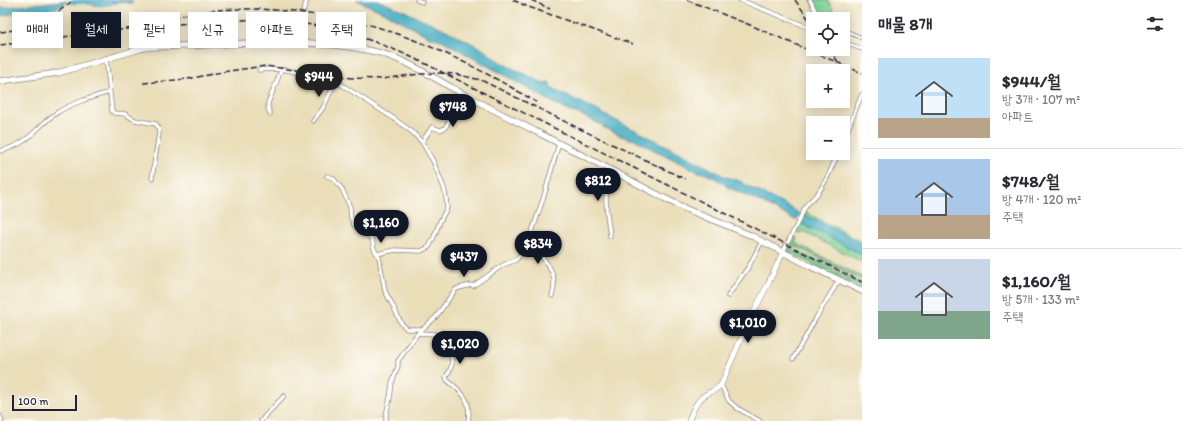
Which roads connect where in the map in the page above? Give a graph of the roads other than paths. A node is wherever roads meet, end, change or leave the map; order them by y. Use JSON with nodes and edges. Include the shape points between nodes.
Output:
{"nodes":[{"id":1,"x":307,"y":0,"type":"edge"},
{"id":2,"x":417,"y":0,"type":"edge"},
{"id":3,"x":740,"y":0,"type":"edge"},
{"id":4,"x":810,"y":0,"type":"edge"},
{"id":5,"x":422,"y":2,"type":"dead end"},
{"id":6,"x":303,"y":12,"type":"edge"},
{"id":7,"x":816,"y":12,"type":"edge"},
{"id":8,"x":806,"y":27,"type":"edge"},
{"id":9,"x":850,"y":33,"type":"edge"},
{"id":10,"x":862,"y":38,"type":"edge"},
{"id":11,"x":246,"y":44,"type":"edge"},
{"id":12,"x":308,"y":44,"type":"edge"},
{"id":13,"x":850,"y":45,"type":"edge"},
{"id":14,"x":862,"y":49,"type":"edge"},
{"id":15,"x":106,"y":58,"type":"junction"},
{"id":16,"x":259,"y":70,"type":"dead end"},
{"id":17,"x":281,"y":70,"type":"junction"},
{"id":18,"x":0,"y":81,"type":"edge"},
{"id":19,"x":336,"y":81,"type":"junction"},
{"id":20,"x":110,"y":92,"type":"junction"},
{"id":21,"x":862,"y":94,"type":"edge"},
{"id":22,"x":464,"y":95,"type":"junction"},
{"id":23,"x":270,"y":114,"type":"dead end"},
{"id":24,"x":313,"y":121,"type":"dead end"},
{"id":25,"x":850,"y":124,"type":"edge"},
{"id":26,"x":422,"y":142,"type":"junction"},
{"id":27,"x":559,"y":143,"type":"junction"},
{"id":28,"x":0,"y":151,"type":"edge"},
{"id":29,"x":835,"y":160,"type":"edge"},
{"id":30,"x":612,"y":171,"type":"junction"},
{"id":31,"x":327,"y":176,"type":"dead end"},
{"id":32,"x":152,"y":178,"type":"dead end"},
{"id":33,"x":530,"y":236,"type":"junction"},
{"id":34,"x":610,"y":236,"type":"dead end"},
{"id":35,"x":762,"y":240,"type":"junction"},
{"id":36,"x":783,"y":252,"type":"junction"},
{"id":37,"x":377,"y":254,"type":"junction"},
{"id":38,"x":839,"y":280,"type":"junction"},
{"id":39,"x":862,"y":291,"type":"edge"},
{"id":40,"x":552,"y":296,"type":"dead end"},
{"id":41,"x":728,"y":296,"type":"dead end"},
{"id":42,"x":423,"y":329,"type":"junction"},
{"id":43,"x":418,"y":333,"type":"junction"},
{"id":44,"x":793,"y":359,"type":"dead end"},
{"id":45,"x":722,"y":385,"type":"junction"},
{"id":46,"x":284,"y":396,"type":"dead end"},
{"id":47,"x":0,"y":416,"type":"edge"},
{"id":48,"x":2,"y":421,"type":"edge"},
{"id":49,"x":261,"y":421,"type":"edge"},
{"id":50,"x":386,"y":421,"type":"edge"},
{"id":51,"x":468,"y":421,"type":"edge"},
{"id":52,"x":689,"y":421,"type":"edge"},
{"id":53,"x":760,"y":421,"type":"edge"}],
"edges":[{"from":1,"to":6,"type":"street"},
{"from":2,"to":5,"type":"street"},
{"from":3,"to":8,"type":"street"},
{"from":4,"to":7,"type":"street"},
{"from":9,"to":10,"type":"street"},
{"from":11,"to":15,"type":"main road","via":[[148,47]]},
{"from":12,"to":22,"type":"main road","via":[[350,47],[384,54],[406,63]]},
{"from":13,"to":14,"type":"street"},
{"from":15,"to":18,"type":"main road","via":[[58,73]]},
{"from":15,"to":20,"type":"street"},
{"from":16,"to":17,"type":"street"},
{"from":17,"to":19,"type":"street"},
{"from":17,"to":23,"type":"street","via":[[268,103]]},
{"from":19,"to":24,"type":"street","via":[[323,108]]},
{"from":19,"to":26,"type":"street","via":[[411,130]]},
{"from":20,"to":28,"type":"street","via":[[67,106],[26,139]]},
{"from":20,"to":32,"type":"street","via":[[114,113],[125,114],[135,120],[156,124],[158,127]]},
{"from":21,"to":25,"type":"street"},
{"from":22,"to":26,"type":"street","via":[[444,128],[440,130],[432,127]]},
{"from":22,"to":27,"type":"main road"},
{"from":26,"to":37,"type":"street","via":[[444,188],[447,208],[429,247],[421,251],[394,250]]},
{"from":27,"to":30,"type":"main road"},
{"from":27,"to":33,"type":"street"},
{"from":29,"to":36,"type":"street","via":[[817,194],[805,205]]},
{"from":30,"to":34,"type":"street","via":[[605,194]]},
{"from":30,"to":35,"type":"main road","via":[[678,205]]},
{"from":31,"to":37,"type":"street","via":[[333,178],[342,188],[349,203],[354,225],[370,236]]},
{"from":33,"to":40,"type":"street","via":[[554,274]]},
{"from":33,"to":42,"type":"street","via":[[516,260],[503,265],[473,286],[459,288]]},
{"from":35,"to":36,"type":"main road"},
{"from":35,"to":41,"type":"street"},
{"from":36,"to":38,"type":"main road"},
{"from":36,"to":45,"type":"street","via":[[748,323]]},
{"from":37,"to":42,"type":"street","via":[[385,291],[401,323],[407,329]]},
{"from":38,"to":39,"type":"main road"},
{"from":38,"to":44,"type":"street"},
{"from":42,"to":43,"type":"street"},
{"from":43,"to":50,"type":"street","via":[[398,361]]},
{"from":43,"to":51,"type":"street","via":[[436,334],[448,343],[452,364],[446,377],[467,400]]},
{"from":45,"to":52,"type":"street","via":[[700,399]]},
{"from":45,"to":53,"type":"street","via":[[729,401],[736,408]]},
{"from":46,"to":49,"type":"street"},
{"from":47,"to":48,"type":"street"}]}
